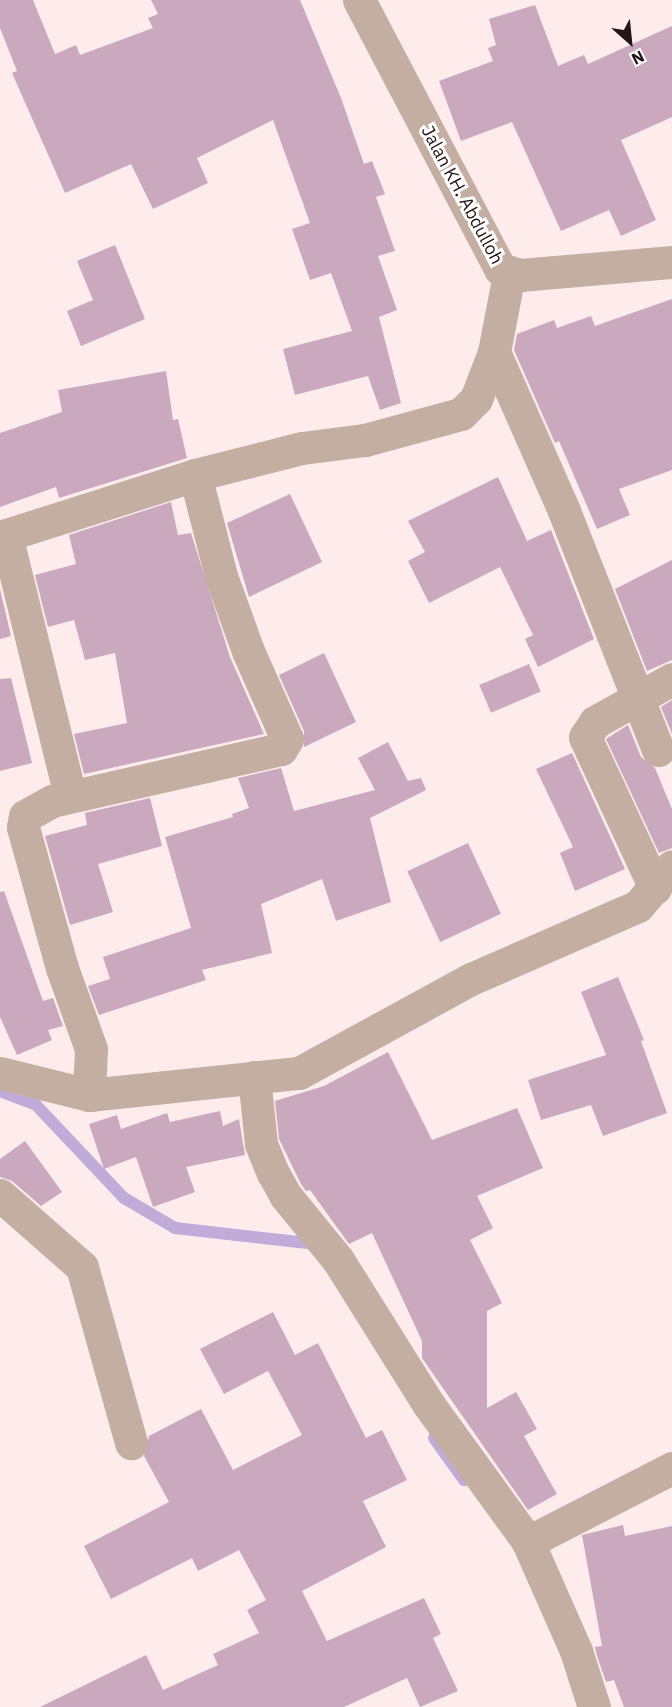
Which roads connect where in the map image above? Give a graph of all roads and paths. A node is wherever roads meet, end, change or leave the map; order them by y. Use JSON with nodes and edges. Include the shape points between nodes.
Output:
{"nodes":[{"id":1,"x":359,"y":0,"type":"edge"},
{"id":2,"x":672,"y":262,"type":"edge"},
{"id":3,"x":509,"y":274,"type":"junction"},
{"id":4,"x":494,"y":352,"type":"junction"},
{"id":5,"x":195,"y":475,"type":"junction"},
{"id":6,"x":3,"y":536,"type":"edge"},
{"id":7,"x":672,"y":679,"type":"edge"},
{"id":8,"x":637,"y":697,"type":"junction"},
{"id":9,"x":658,"y":750,"type":"dead end"},
{"id":10,"x":70,"y":796,"type":"junction"},
{"id":11,"x":663,"y":877,"type":"edge"},
{"id":12,"x":0,"y":1073,"type":"edge"},
{"id":13,"x":254,"y":1077,"type":"junction"},
{"id":14,"x":89,"y":1095,"type":"junction"},
{"id":15,"x":0,"y":1195,"type":"edge"},
{"id":16,"x":130,"y":1443,"type":"dead end"},
{"id":17,"x":672,"y":1468,"type":"edge"},
{"id":18,"x":528,"y":1542,"type":"junction"},
{"id":19,"x":594,"y":1707,"type":"edge"}],
"edges":[{"from":1,"to":3,"type":"street","name":"Jalan KH. Abdulloh","via":[[485,243],[501,269]]},
{"from":2,"to":3,"type":"street","name":"Jalan KH. Abdulloh"},
{"from":3,"to":4,"type":"street"},
{"from":4,"to":5,"type":"street","via":[[477,399],[450,419],[366,440],[302,448]]},
{"from":4,"to":8,"type":"street","via":[[564,512]]},
{"from":5,"to":6,"type":"street"},
{"from":5,"to":10,"type":"street","via":[[221,576],[286,743],[280,749]]},
{"from":6,"to":10,"type":"street"},
{"from":7,"to":8,"type":"street"},
{"from":8,"to":9,"type":"street"},
{"from":8,"to":11,"type":"street","via":[[595,722],[585,737]]},
{"from":10,"to":14,"type":"street","via":[[32,809],[25,816],[23,827],[62,968],[91,1049]]},
{"from":11,"to":13,"type":"street","via":[[638,906],[471,979],[311,1069]]},
{"from":12,"to":14,"type":"street"},
{"from":13,"to":14,"type":"street"},
{"from":13,"to":18,"type":"street","via":[[261,1144],[285,1195],[338,1260],[429,1405]]},
{"from":15,"to":16,"type":"street","via":[[82,1267]]},
{"from":17,"to":18,"type":"street"},
{"from":18,"to":19,"type":"street","via":[[576,1651]]}]}
